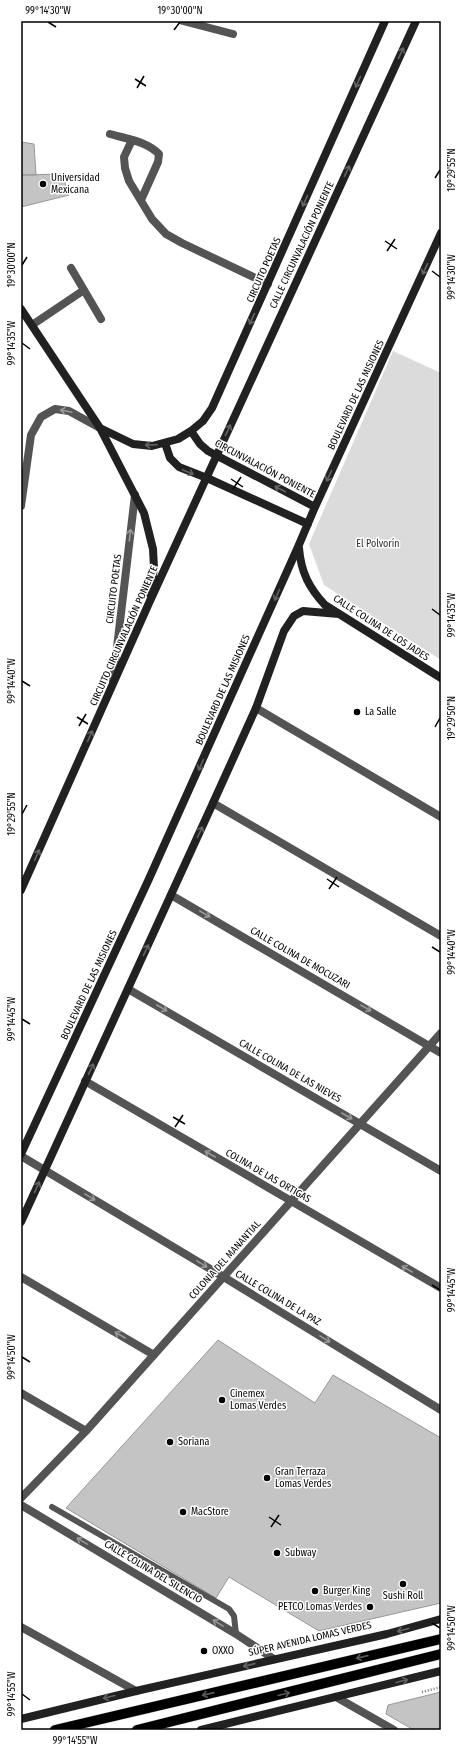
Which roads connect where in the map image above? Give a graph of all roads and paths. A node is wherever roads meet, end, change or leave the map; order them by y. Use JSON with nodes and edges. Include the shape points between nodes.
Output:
{"nodes":[{"id":1,"x":183,"y":21,"type":"edge"},
{"id":2,"x":385,"y":21,"type":"edge"},
{"id":3,"x":416,"y":21,"type":"edge"},
{"id":4,"x":233,"y":34,"type":"dead end"},
{"id":5,"x":110,"y":134,"type":"dead end"},
{"id":6,"x":132,"y":140,"type":"junction"},
{"id":7,"x":141,"y":200,"type":"junction"},
{"id":8,"x":441,"y":236,"type":"edge"},
{"id":9,"x":71,"y":268,"type":"dead end"},
{"id":10,"x":268,"y":284,"type":"junction"},
{"id":11,"x":84,"y":290,"type":"junction"},
{"id":12,"x":21,"y":309,"type":"edge"},
{"id":13,"x":102,"y":319,"type":"dead end"},
{"id":14,"x":32,"y":325,"type":"junction"},
{"id":15,"x":100,"y":428,"type":"junction"},
{"id":16,"x":191,"y":431,"type":"junction"},
{"id":17,"x":165,"y":443,"type":"junction"},
{"id":18,"x":216,"y":456,"type":"junction"},
{"id":19,"x":207,"y":478,"type":"junction"},
{"id":20,"x":135,"y":495,"type":"junction"},
{"id":21,"x":21,"y":506,"type":"edge"},
{"id":22,"x":315,"y":507,"type":"junction"},
{"id":23,"x":308,"y":524,"type":"junction"},
{"id":24,"x":298,"y":547,"type":"junction"},
{"id":25,"x":149,"y":603,"type":"junction"},
{"id":26,"x":339,"y":614,"type":"junction"},
{"id":27,"x":441,"y":678,"type":"edge"},
{"id":28,"x":112,"y":685,"type":"junction"},
{"id":29,"x":256,"y":708,"type":"junction"},
{"id":30,"x":213,"y":803,"type":"junction"},
{"id":31,"x":441,"y":816,"type":"edge"},
{"id":32,"x":22,"y":886,"type":"edge"},
{"id":33,"x":172,"y":895,"type":"junction"},
{"id":34,"x":441,"y":936,"type":"edge"},
{"id":35,"x":128,"y":989,"type":"junction"},
{"id":36,"x":441,"y":1033,"type":"edge"},
{"id":37,"x":429,"y":1046,"type":"junction"},
{"id":38,"x":441,"y":1053,"type":"edge"},
{"id":39,"x":85,"y":1082,"type":"junction"},
{"id":40,"x":360,"y":1124,"type":"junction"},
{"id":41,"x":21,"y":1155,"type":"edge"},
{"id":42,"x":45,"y":1170,"type":"junction"},
{"id":43,"x":441,"y":1171,"type":"edge"},
{"id":44,"x":291,"y":1201,"type":"junction"},
{"id":45,"x":21,"y":1222,"type":"edge"},
{"id":46,"x":222,"y":1276,"type":"junction"},
{"id":47,"x":21,"y":1277,"type":"edge"},
{"id":48,"x":441,"y":1288,"type":"edge"},
{"id":49,"x":154,"y":1355,"type":"junction"},
{"id":50,"x":21,"y":1393,"type":"edge"},
{"id":51,"x":441,"y":1410,"type":"edge"},
{"id":52,"x":86,"y":1431,"type":"junction"},
{"id":53,"x":21,"y":1498,"type":"edge"},
{"id":54,"x":21,"y":1505,"type":"edge"},
{"id":55,"x":52,"y":1507,"type":"dead end"},
{"id":56,"x":441,"y":1619,"type":"edge"},
{"id":57,"x":21,"y":1627,"type":"edge"},
{"id":58,"x":236,"y":1634,"type":"junction"},
{"id":59,"x":441,"y":1639,"type":"edge"},
{"id":60,"x":441,"y":1654,"type":"edge"},
{"id":61,"x":274,"y":1659,"type":"junction"},
{"id":62,"x":441,"y":1671,"type":"edge"},
{"id":63,"x":441,"y":1688,"type":"edge"},
{"id":64,"x":136,"y":1691,"type":"junction"},
{"id":65,"x":422,"y":1692,"type":"dead end"},
{"id":66,"x":336,"y":1697,"type":"junction"},
{"id":67,"x":21,"y":1719,"type":"edge"},
{"id":68,"x":55,"y":1730,"type":"edge"},
{"id":69,"x":137,"y":1730,"type":"edge"},
{"id":70,"x":202,"y":1730,"type":"edge"},
{"id":71,"x":394,"y":1730,"type":"edge"}],
"edges":[{"from":1,"to":4,"type":"street"},
{"from":2,"to":10,"type":"main road","name":"CIRCUITO POETAS","one_way":true},
{"from":18,"to":3,"type":"main road","name":"CALLE CIRCUNVALACIÓN PONIENTE","one_way":true},
{"from":5,"to":6,"type":"street"},
{"from":6,"to":7,"type":"street","via":[[124,157],[125,168],[129,181]]},
{"from":6,"to":7,"type":"street","via":[[152,148],[159,154]]},
{"from":7,"to":10,"type":"street","via":[[152,219],[166,234]]},
{"from":8,"to":22,"type":"main road","name":"BOULEVARD DE LAS MISIONES","one_way":true},
{"from":9,"to":11,"type":"street"},
{"from":10,"to":16,"type":"main road","name":"CIRCUITO POETAS","one_way":true,"via":[[212,408],[203,421]]},
{"from":11,"to":13,"type":"street"},
{"from":11,"to":14,"type":"street"},
{"from":12,"to":14,"type":"main road"},
{"from":14,"to":15,"type":"main road"},
{"from":17,"to":15,"type":"main road","name":"CIRCUITO POETAS","one_way":true,"via":[[152,446],[133,444]]},
{"from":15,"to":20,"type":"main road"},
{"from":15,"to":21,"type":"street","one_way":true,"via":[[69,411],[55,409],[41,417],[31,435]]},
{"from":16,"to":17,"type":"main road","name":"CIRCUITO POETAS"},
{"from":16,"to":18,"type":"main road","name":"CIRCUNVALACIÓN PONIENTE","via":[[200,444]]},
{"from":17,"to":19,"type":"main road","one_way":true,"via":[[170,458],[179,467]]},
{"from":18,"to":19,"type":"main road","name":"CALLE CIRCUNVALACIÓN PONIENTE"},
{"from":22,"to":18,"type":"main road","name":"CIRCUNVALACIÓN PONIENTE","one_way":true},
{"from":19,"to":23,"type":"main road"},
{"from":19,"to":25,"type":"main road","name":"CIRCUITO CIRCUNVALACIÓN PONIENTE"},
{"from":20,"to":25,"type":"main road","via":[[146,519],[153,549],[154,568]]},
{"from":28,"to":20,"type":"street","name":"CIRCUITO POETAS","one_way":true},
{"from":22,"to":23,"type":"main road","name":"BOULEVARD DE LAS MISIONES"},
{"from":23,"to":24,"type":"main road","name":"BOULEVARD DE LAS MISIONES"},
{"from":24,"to":26,"type":"main road","name":"CALLE COLINA DE LOS JADES","via":[[305,579],[314,593]]},
{"from":24,"to":41,"type":"main road","name":"BOULEVARD DE LAS MISIONES","one_way":true},
{"from":25,"to":28,"type":"main road","name":"CIRCUITO CIRCUNVALACIÓN PONIENTE"},
{"from":26,"to":27,"type":"main road","name":"CALLE COLINA DE LOS JADES"},
{"from":26,"to":29,"type":"main road","via":[[312,610],[294,616],[284,631]]},
{"from":32,"to":28,"type":"main road","name":"CIRCUITO CIRCUNVALACIÓN PONIENTE","one_way":true},
{"from":29,"to":30,"type":"main road"},
{"from":29,"to":31,"type":"street"},
{"from":33,"to":30,"type":"main road","one_way":true},
{"from":30,"to":34,"type":"street"},
{"from":35,"to":33,"type":"main road","one_way":true},
{"from":33,"to":37,"type":"street","name":"CALLE COLINA DE MOCUZARI","one_way":true},
{"from":39,"to":35,"type":"main road","one_way":true},
{"from":35,"to":40,"type":"street","name":"CALLE COLINA DE LAS NIEVES","one_way":true},
{"from":36,"to":37,"type":"street","name":"COLONIA DEL MANANTIAL"},
{"from":37,"to":38,"type":"street","name":"CALLE COLINA DE MOCUZARI"},
{"from":37,"to":40,"type":"street","name":"COLONIA DEL MANANTIAL"},
{"from":39,"to":42,"type":"main road"},
{"from":44,"to":39,"type":"street","name":"COLINA DE LAS ORTIGAS","one_way":true},
{"from":40,"to":43,"type":"street","name":"CALLE COLINA DE LAS NIEVES"},
{"from":40,"to":44,"type":"street","name":"COLONIA DEL MANANTIAL"},
{"from":41,"to":42,"type":"street","name":"CALLE COLINA DE LA PAZ"},
{"from":45,"to":42,"type":"main road","one_way":true},
{"from":42,"to":46,"type":"street","name":"CALLE COLINA DE LA PAZ","one_way":true},
{"from":44,"to":46,"type":"street","name":"COLONIA DEL MANANTIAL"},
{"from":48,"to":44,"type":"street","name":"COLINA DE LAS ORTIGAS","one_way":true},
{"from":46,"to":49,"type":"street","name":"COLONIA DEL MANANTIAL"},
{"from":46,"to":51,"type":"street","name":"CALLE COLINA DE LA PAZ","one_way":true},
{"from":49,"to":47,"type":"street","one_way":true},
{"from":49,"to":52,"type":"street","name":"COLONIA DEL MANANTIAL"},
{"from":50,"to":52,"type":"street"},
{"from":52,"to":53,"type":"street","name":"COLONIA DEL MANANTIAL"},
{"from":58,"to":54,"type":"street","name":"CALLE COLINA DEL SILENCIO","one_way":true},
{"from":55,"to":58,"type":"lane","via":[[229,1609],[234,1616]]},
{"from":56,"to":61,"type":"main road","name":"SÚPER AVENIDA LOMAS VERDES","one_way":true,"via":[[387,1634]]},
{"from":57,"to":64,"type":"street"},
{"from":58,"to":61,"type":"street","name":"CALLE COLINA DEL SILENCIO"},
{"from":59,"to":68,"type":"main road","one_way":true},
{"from":69,"to":60,"type":"main road","one_way":true},
{"from":61,"to":64,"type":"main road","name":"SÚPER AVENIDA LOMAS VERDES","one_way":true},
{"from":66,"to":62,"type":"main road","one_way":true},
{"from":63,"to":65,"type":"path"},
{"from":64,"to":67,"type":"main road","name":"SÚPER AVENIDA LOMAS VERDES","one_way":true},
{"from":66,"to":70,"type":"main road"},
{"from":66,"to":71,"type":"street"}]}
